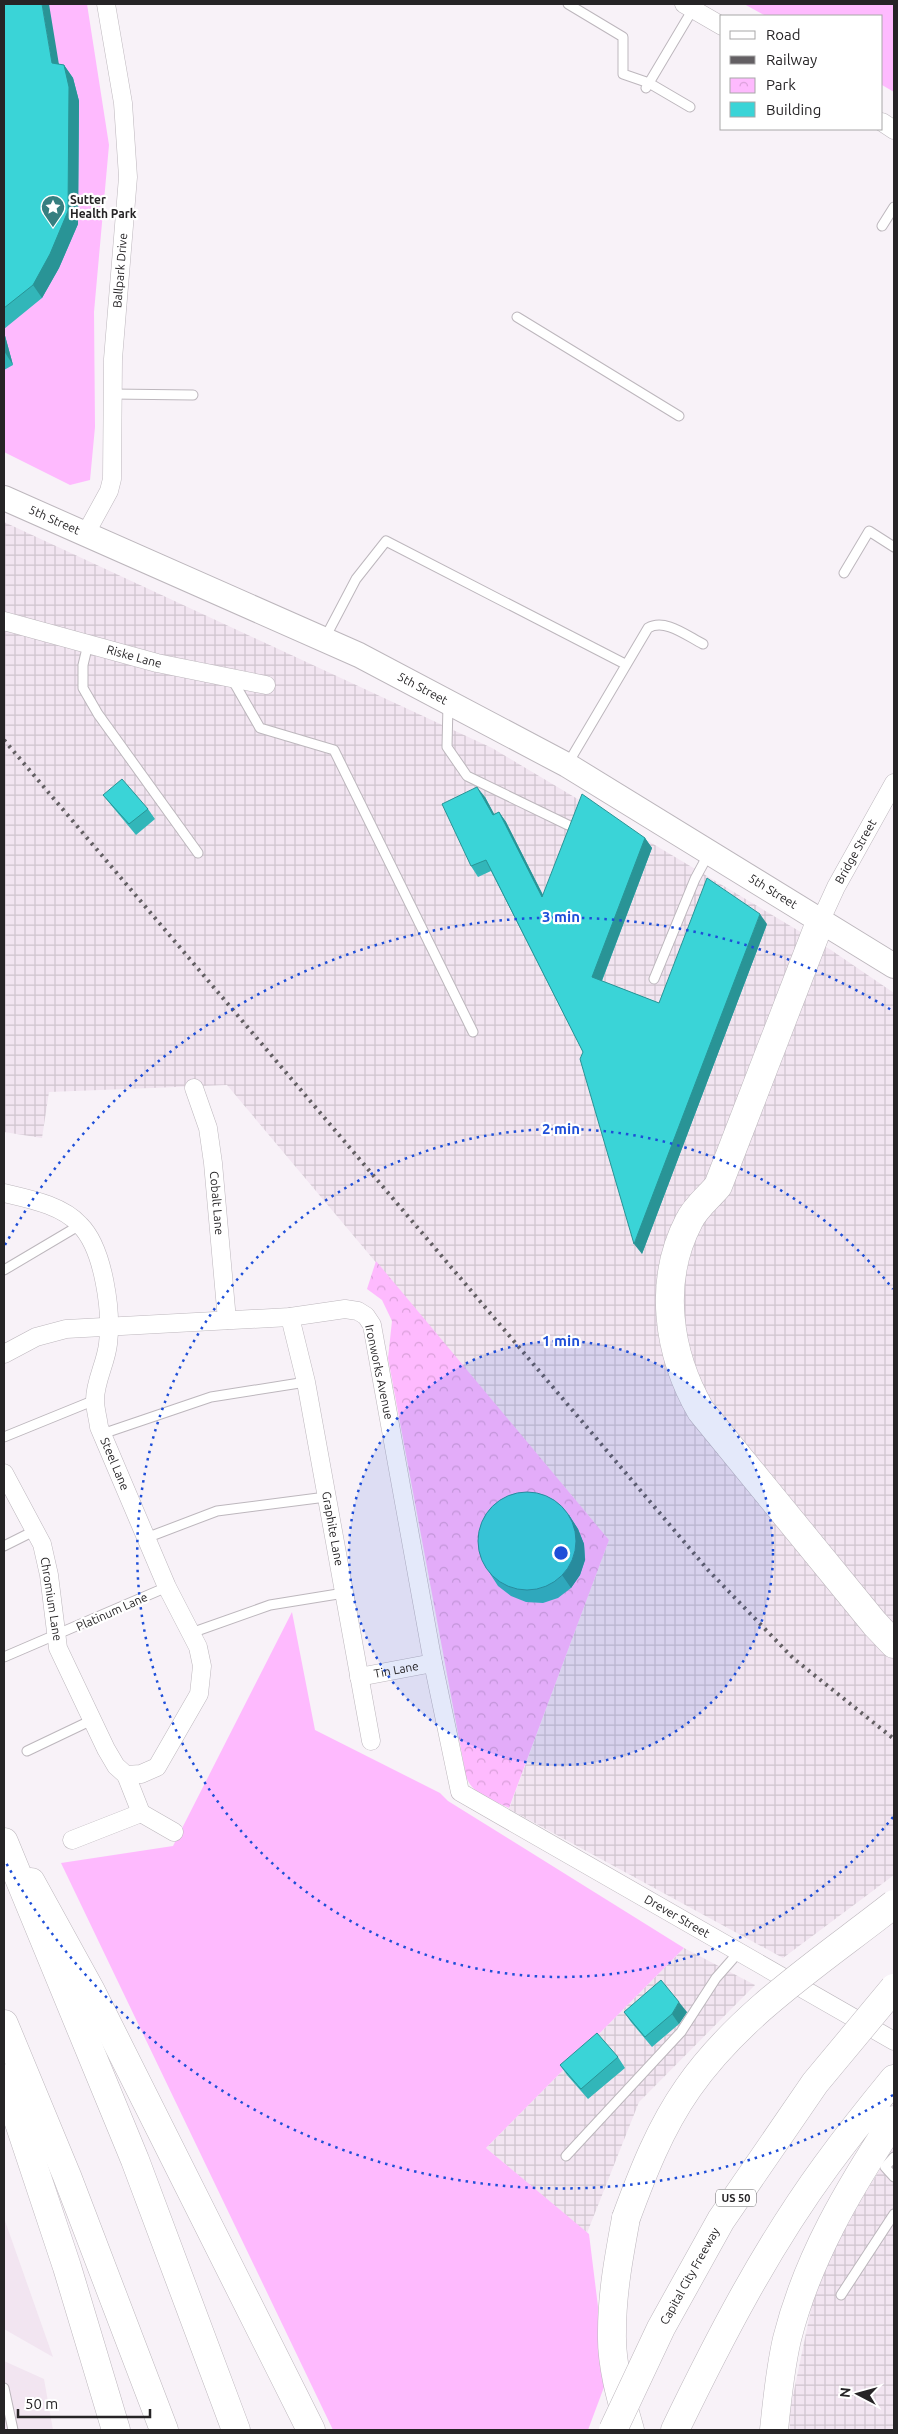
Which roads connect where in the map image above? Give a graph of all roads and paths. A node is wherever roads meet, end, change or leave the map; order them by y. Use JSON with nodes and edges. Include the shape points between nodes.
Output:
{"nodes":[{"id":1,"x":106,"y":4,"type":"edge"},
{"id":2,"x":568,"y":4,"type":"edge"},
{"id":3,"x":689,"y":6,"type":"edge"},
{"id":4,"x":720,"y":25,"type":"edge"},
{"id":5,"x":647,"y":86,"type":"junction"},
{"id":6,"x":690,"y":107,"type":"dead end"},
{"id":7,"x":883,"y":123,"type":"edge"},
{"id":8,"x":894,"y":130,"type":"edge"},
{"id":9,"x":894,"y":207,"type":"edge"},
{"id":10,"x":882,"y":226,"type":"dead end"},
{"id":11,"x":517,"y":316,"type":"dead end"},
{"id":12,"x":112,"y":394,"type":"junction"},
{"id":13,"x":193,"y":395,"type":"dead end"},
{"id":14,"x":680,"y":416,"type":"dead end"},
{"id":15,"x":4,"y":498,"type":"edge"},
{"id":16,"x":86,"y":533,"type":"junction"},
{"id":17,"x":894,"y":546,"type":"edge"},
{"id":18,"x":844,"y":573,"type":"dead end"},
{"id":19,"x":4,"y":621,"type":"edge"},
{"id":20,"x":324,"y":640,"type":"junction"},
{"id":21,"x":88,"y":644,"type":"junction"},
{"id":22,"x":703,"y":644,"type":"dead end"},
{"id":23,"x":625,"y":664,"type":"junction"},
{"id":24,"x":232,"y":679,"type":"junction"},
{"id":25,"x":266,"y":685,"type":"dead end"},
{"id":26,"x":448,"y":702,"type":"junction"},
{"id":27,"x":566,"y":765,"type":"junction"},
{"id":28,"x":894,"y":783,"type":"edge"},
{"id":29,"x":568,"y":825,"type":"edge"},
{"id":30,"x":709,"y":852,"type":"junction"},
{"id":31,"x":198,"y":853,"type":"dead end"},
{"id":32,"x":820,"y":922,"type":"junction"},
{"id":33,"x":894,"y":966,"type":"edge"},
{"id":34,"x":654,"y":979,"type":"dead end"},
{"id":35,"x":473,"y":1032,"type":"dead end"},
{"id":36,"x":194,"y":1088,"type":"dead end"},
{"id":37,"x":4,"y":1193,"type":"edge"},
{"id":38,"x":80,"y":1225,"type":"junction"},
{"id":39,"x":4,"y":1270,"type":"edge"},
{"id":40,"x":290,"y":1317,"type":"junction"},
{"id":41,"x":227,"y":1320,"type":"junction"},
{"id":42,"x":110,"y":1326,"type":"junction"},
{"id":43,"x":4,"y":1354,"type":"edge"},
{"id":44,"x":306,"y":1382,"type":"junction"},
{"id":45,"x":95,"y":1400,"type":"junction"},
{"id":46,"x":102,"y":1434,"type":"junction"},
{"id":47,"x":4,"y":1438,"type":"edge"},
{"id":48,"x":4,"y":1473,"type":"edge"},
{"id":49,"x":326,"y":1497,"type":"junction"},
{"id":50,"x":34,"y":1531,"type":"junction"},
{"id":51,"x":146,"y":1538,"type":"junction"},
{"id":52,"x":4,"y":1546,"type":"edge"},
{"id":53,"x":167,"y":1587,"type":"junction"},
{"id":54,"x":344,"y":1593,"type":"junction"},
{"id":55,"x":191,"y":1633,"type":"junction"},
{"id":56,"x":57,"y":1636,"type":"junction"},
{"id":57,"x":894,"y":1644,"type":"edge"},
{"id":58,"x":4,"y":1657,"type":"edge"},
{"id":59,"x":433,"y":1663,"type":"junction"},
{"id":60,"x":359,"y":1677,"type":"junction"},
{"id":61,"x":92,"y":1720,"type":"junction"},
{"id":62,"x":371,"y":1741,"type":"dead end"},
{"id":63,"x":26,"y":1751,"type":"dead end"},
{"id":64,"x":126,"y":1775,"type":"junction"},
{"id":65,"x":460,"y":1792,"type":"joint"},
{"id":66,"x":141,"y":1812,"type":"junction"},
{"id":67,"x":174,"y":1832,"type":"dead end"},
{"id":68,"x":4,"y":1833,"type":"edge"},
{"id":69,"x":72,"y":1840,"type":"dead end"},
{"id":70,"x":4,"y":1842,"type":"edge"},
{"id":71,"x":894,"y":1904,"type":"edge"},
{"id":72,"x":738,"y":1953,"type":"junction"},
{"id":73,"x":894,"y":1988,"type":"edge"},
{"id":74,"x":4,"y":2024,"type":"edge"},
{"id":75,"x":894,"y":2041,"type":"edge"},
{"id":76,"x":4,"y":2078,"type":"edge"},
{"id":77,"x":894,"y":2079,"type":"edge"},
{"id":78,"x":894,"y":2120,"type":"edge"},
{"id":79,"x":566,"y":2156,"type":"dead end"},
{"id":80,"x":894,"y":2157,"type":"edge"},
{"id":81,"x":894,"y":2177,"type":"edge"},
{"id":82,"x":894,"y":2214,"type":"edge"},
{"id":83,"x":841,"y":2295,"type":"dead end"},
{"id":84,"x":4,"y":2388,"type":"edge"},
{"id":85,"x":13,"y":2430,"type":"edge"},
{"id":86,"x":116,"y":2430,"type":"edge"},
{"id":87,"x":164,"y":2430,"type":"edge"},
{"id":88,"x":236,"y":2430,"type":"edge"},
{"id":89,"x":312,"y":2430,"type":"edge"},
{"id":90,"x":613,"y":2430,"type":"edge"},
{"id":91,"x":630,"y":2430,"type":"edge"},
{"id":92,"x":675,"y":2430,"type":"edge"},
{"id":93,"x":774,"y":2430,"type":"edge"}],
"edges":[{"from":1,"to":12,"type":"street","name":"Ballpark Drive","via":[[123,103],[128,169]]},
{"from":2,"to":5,"type":"lane","via":[[623,37],[623,74]]},
{"from":3,"to":4,"type":"street"},
{"from":3,"to":5,"type":"lane"},
{"from":5,"to":6,"type":"lane"},
{"from":7,"to":8,"type":"street"},
{"from":9,"to":10,"type":"lane"},
{"from":11,"to":14,"type":"lane"},
{"from":12,"to":13,"type":"lane"},
{"from":12,"to":16,"type":"street","name":"Ballpark Drive","via":[[112,479],[109,491]]},
{"from":15,"to":16,"type":"main road","name":"5th Street"},
{"from":16,"to":20,"type":"main road","name":"5th Street"},
{"from":17,"to":18,"type":"lane","via":[[869,531]]},
{"from":19,"to":21,"type":"street","name":"Riske Lane"},
{"from":20,"to":23,"type":"lane","via":[[356,578],[386,541]]},
{"from":20,"to":26,"type":"main road","name":"5th Street"},
{"from":21,"to":24,"type":"street","name":"Riske Lane"},
{"from":21,"to":31,"type":"lane","via":[[83,665],[83,688],[98,714]]},
{"from":22,"to":23,"type":"lane","via":[[656,623],[648,628]]},
{"from":23,"to":27,"type":"lane"},
{"from":24,"to":25,"type":"street","name":"Riske Lane"},
{"from":24,"to":35,"type":"lane","via":[[260,728],[334,750]]},
{"from":26,"to":27,"type":"main road","name":"5th Street"},
{"from":26,"to":29,"type":"lane","via":[[447,747],[467,776]]},
{"from":27,"to":30,"type":"main road","name":"5th Street"},
{"from":28,"to":32,"type":"street","name":"Bridge Street"},
{"from":30,"to":32,"type":"main road","name":"5th Street"},
{"from":30,"to":34,"type":"lane"},
{"from":32,"to":33,"type":"main road","name":"5th Street"},
{"from":32,"to":57,"type":"main road","via":[[718,1186],[689,1219],[674,1263],[670,1318],[673,1343],[689,1391],[701,1411]]},
{"from":36,"to":41,"type":"street","name":"Cobalt Lane","via":[[208,1128],[213,1163]]},
{"from":37,"to":38,"type":"street","name":"Steel Lane","via":[[36,1200]]},
{"from":38,"to":39,"type":"lane"},
{"from":38,"to":42,"type":"street","name":"Steel Lane","via":[[98,1254]]},
{"from":40,"to":41,"type":"street","name":"Ironworks Avenue"},
{"from":40,"to":44,"type":"street","name":"Graphite Lane"},
{"from":40,"to":59,"type":"street","name":"Ironworks Avenue","via":[[351,1309],[366,1316],[372,1325]]},
{"from":41,"to":42,"type":"street","name":"Ironworks Avenue"},
{"from":42,"to":43,"type":"street","name":"Ironworks Avenue","via":[[66,1329],[36,1337]]},
{"from":42,"to":45,"type":"street","name":"Steel Lane"},
{"from":44,"to":46,"type":"lane","via":[[211,1397]]},
{"from":44,"to":49,"type":"street","name":"Graphite Lane"},
{"from":45,"to":46,"type":"street","name":"Steel Lane"},
{"from":45,"to":47,"type":"lane"},
{"from":46,"to":51,"type":"street","name":"Steel Lane"},
{"from":48,"to":50,"type":"street","name":"Chromium Lane"},
{"from":49,"to":51,"type":"lane","via":[[217,1511]]},
{"from":49,"to":54,"type":"street","name":"Graphite Lane"},
{"from":50,"to":52,"type":"lane"},
{"from":50,"to":56,"type":"street","name":"Chromium Lane","via":[[42,1544],[49,1575]]},
{"from":51,"to":53,"type":"street","name":"Steel Lane"},
{"from":53,"to":55,"type":"street","name":"Steel Lane"},
{"from":53,"to":56,"type":"lane","name":"Platinum Lane"},
{"from":54,"to":55,"type":"lane","via":[[270,1605]]},
{"from":54,"to":60,"type":"street","name":"Graphite Lane"},
{"from":55,"to":64,"type":"street","name":"Steel Lane","via":[[202,1666],[199,1694],[157,1767],[141,1774]]},
{"from":56,"to":58,"type":"lane","name":"Platinum Lane"},
{"from":56,"to":61,"type":"street","name":"Chromium Lane","via":[[67,1670]]},
{"from":59,"to":60,"type":"street","name":"Tin Lane"},
{"from":59,"to":65,"type":"street","name":"Ironworks Avenue"},
{"from":60,"to":62,"type":"street","name":"Graphite Lane"},
{"from":61,"to":63,"type":"lane"},
{"from":61,"to":64,"type":"street","name":"Chromium Lane","via":[[116,1766]]},
{"from":64,"to":66,"type":"street","name":"Chromium Lane"},
{"from":65,"to":72,"type":"street","name":"Drever Street"},
{"from":66,"to":67,"type":"street"},
{"from":66,"to":69,"type":"street"},
{"from":68,"to":89,"type":"main road","via":[[91,1991]]},
{"from":70,"to":88,"type":"main road","via":[[132,2151]]},
{"from":71,"to":91,"type":"main road","bridge":true,"via":[[782,1992],[717,2052],[688,2087],[664,2126],[626,2218],[614,2281],[612,2334],[618,2388]]},
{"from":72,"to":75,"type":"street","name":"Drever Street"},
{"from":72,"to":79,"type":"lane","via":[[716,1978],[681,2032]]},
{"from":73,"to":90,"type":"main road","name":"Capital City Freeway","number":"US 50","bridge":true,"via":[[815,2083],[721,2220],[661,2328]]},
{"from":74,"to":87,"type":"main road","via":[[67,2176]]},
{"from":76,"to":86,"type":"main road","via":[[67,2267]]},
{"from":77,"to":92,"type":"main road","via":[[825,2167],[789,2222],[724,2332]]},
{"from":78,"to":93,"type":"main road","via":[[842,2202],[819,2250],[788,2339]]},
{"from":80,"to":81,"type":"lane","via":[[885,2167]]},
{"from":82,"to":83,"type":"lane"},
{"from":84,"to":85,"type":"lane"}]}
